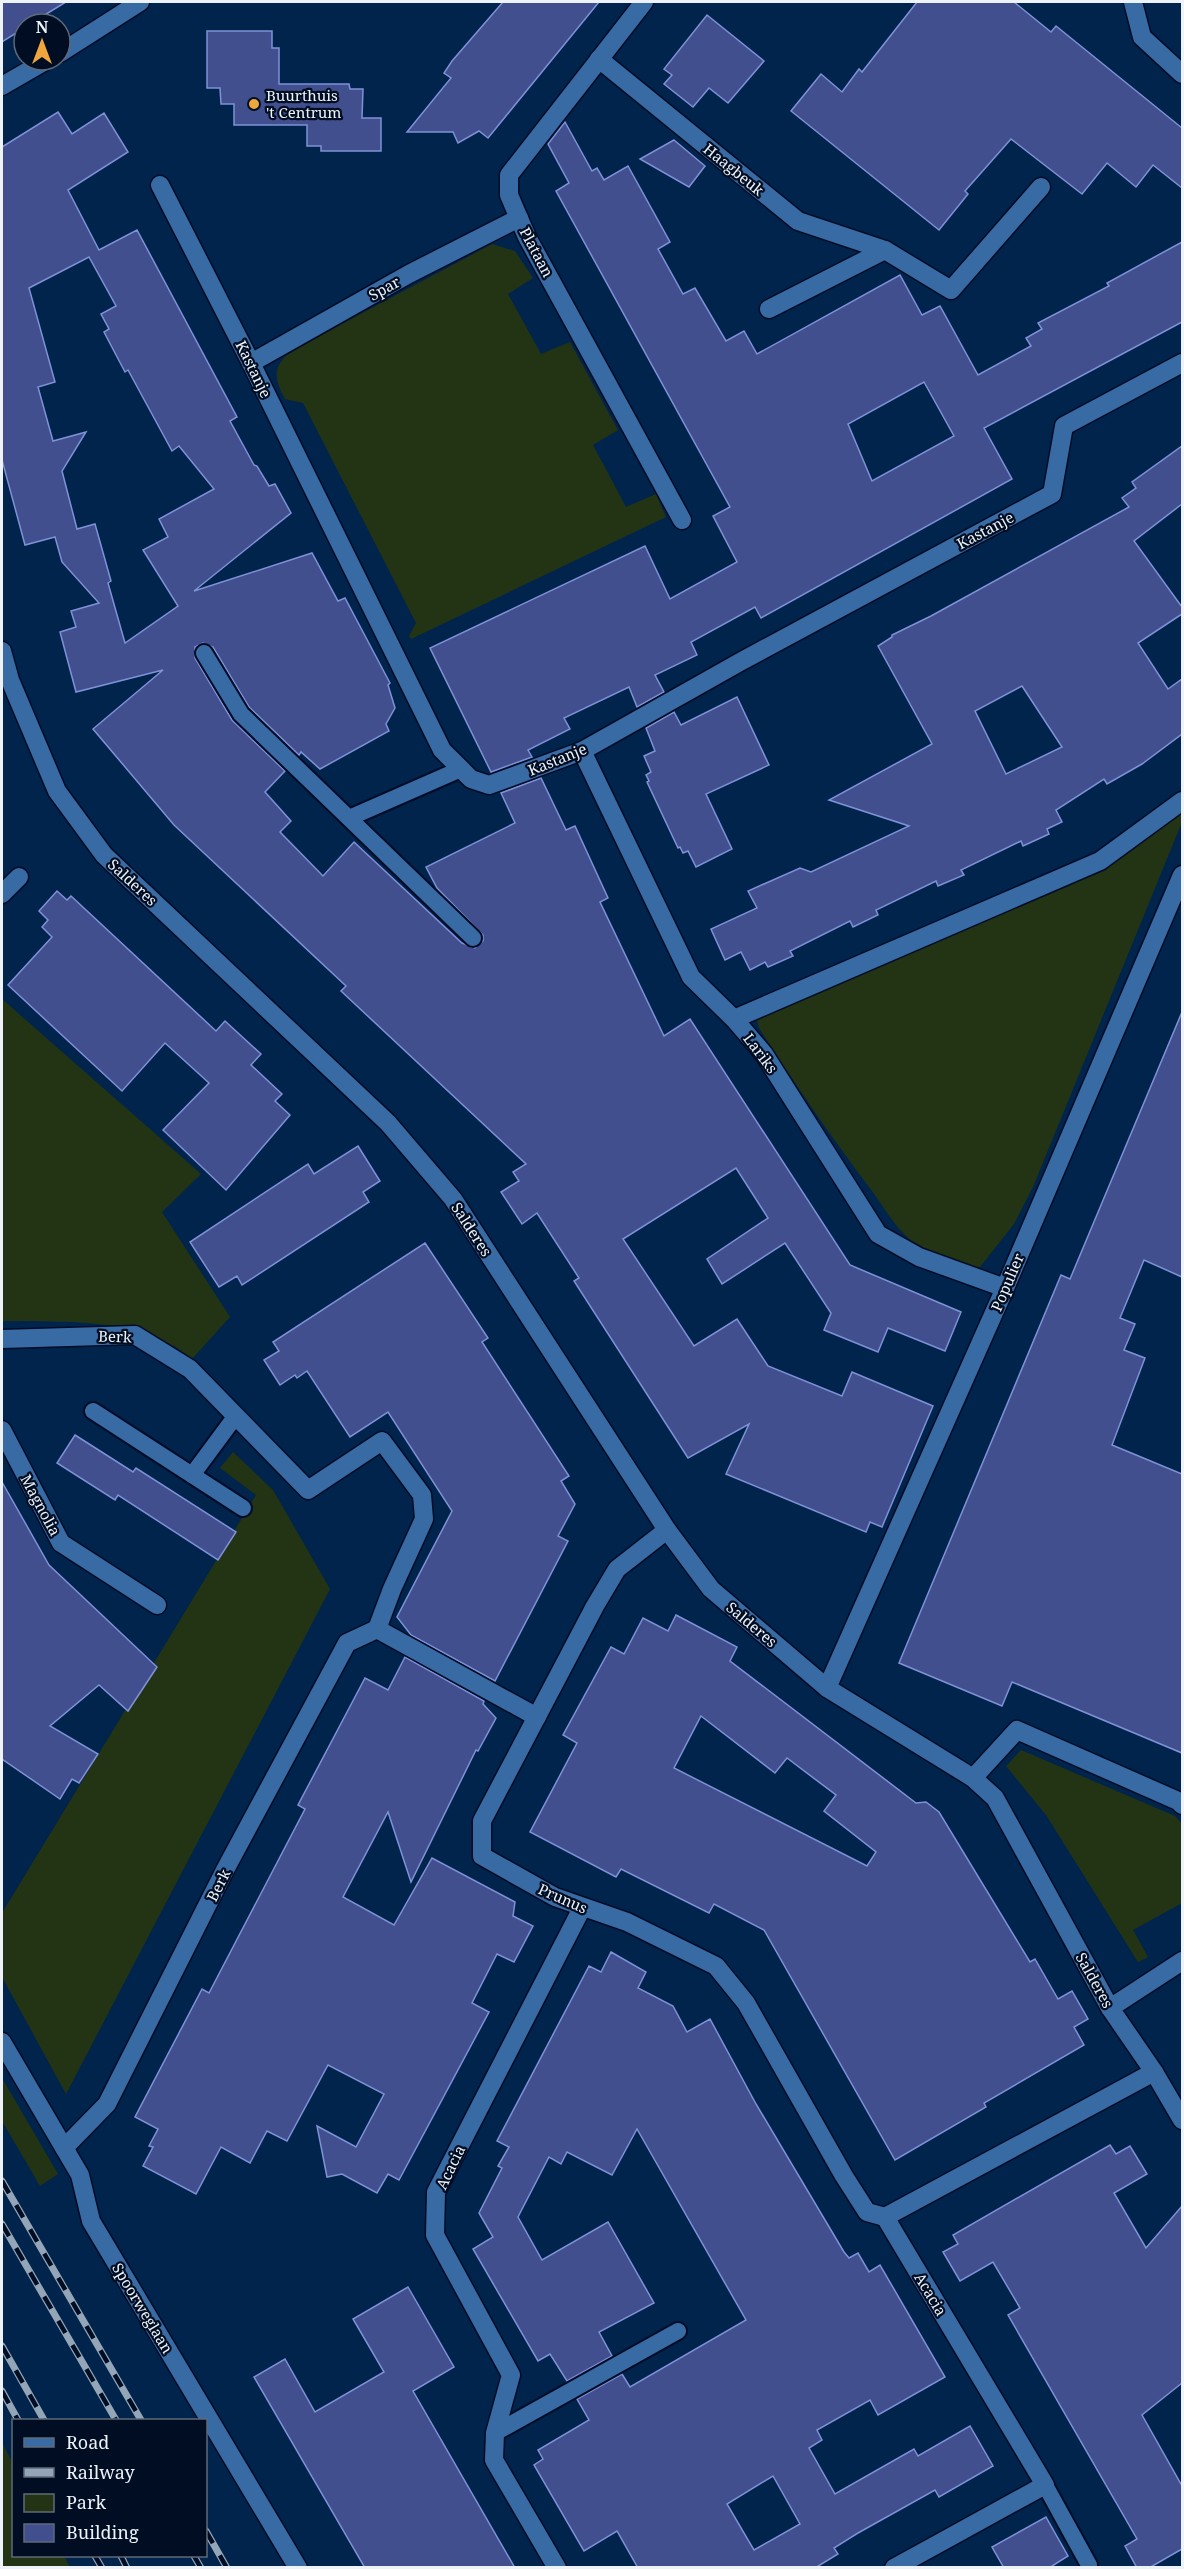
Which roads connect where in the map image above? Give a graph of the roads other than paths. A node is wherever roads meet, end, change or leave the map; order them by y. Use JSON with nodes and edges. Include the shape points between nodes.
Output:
{"nodes":[{"id":1,"x":140,"y":2,"type":"edge"},
{"id":2,"x":644,"y":2,"type":"edge"},
{"id":3,"x":1133,"y":2,"type":"edge"},
{"id":4,"x":72,"y":45,"type":"edge"},
{"id":5,"x":599,"y":59,"type":"junction"},
{"id":6,"x":26,"y":72,"type":"edge"},
{"id":7,"x":1182,"y":74,"type":"edge"},
{"id":8,"x":2,"y":86,"type":"edge"},
{"id":9,"x":160,"y":185,"type":"dead end"},
{"id":10,"x":1041,"y":187,"type":"dead end"},
{"id":11,"x":519,"y":218,"type":"junction"},
{"id":12,"x":885,"y":250,"type":"junction"},
{"id":13,"x":769,"y":309,"type":"dead end"},
{"id":14,"x":251,"y":363,"type":"junction"},
{"id":15,"x":1182,"y":363,"type":"edge"},
{"id":16,"x":682,"y":520,"type":"dead end"},
{"id":17,"x":2,"y":651,"type":"edge"},
{"id":18,"x":204,"y":652,"type":"dead end"},
{"id":19,"x":582,"y":752,"type":"junction"},
{"id":20,"x":461,"y":769,"type":"junction"},
{"id":21,"x":1182,"y":801,"type":"edge"},
{"id":22,"x":349,"y":818,"type":"junction"},
{"id":23,"x":1182,"y":875,"type":"edge"},
{"id":24,"x":19,"y":877,"type":"dead end"},
{"id":25,"x":2,"y":894,"type":"edge"},
{"id":26,"x":473,"y":938,"type":"dead end"},
{"id":27,"x":734,"y":1019,"type":"junction"},
{"id":28,"x":1005,"y":1288,"type":"junction"},
{"id":29,"x":2,"y":1339,"type":"edge"},
{"id":30,"x":93,"y":1411,"type":"dead end"},
{"id":31,"x":235,"y":1418,"type":"junction"},
{"id":32,"x":2,"y":1430,"type":"edge"},
{"id":33,"x":192,"y":1474,"type":"junction"},
{"id":34,"x":243,"y":1508,"type":"dead end"},
{"id":35,"x":667,"y":1530,"type":"junction"},
{"id":36,"x":157,"y":1605,"type":"dead end"},
{"id":37,"x":377,"y":1629,"type":"junction"},
{"id":38,"x":827,"y":1688,"type":"junction"},
{"id":39,"x":537,"y":1717,"type":"junction"},
{"id":40,"x":973,"y":1778,"type":"junction"},
{"id":41,"x":1182,"y":1805,"type":"edge"},
{"id":42,"x":582,"y":1908,"type":"junction"},
{"id":43,"x":1182,"y":1961,"type":"edge"},
{"id":44,"x":1110,"y":2008,"type":"junction"},
{"id":45,"x":2,"y":2042,"type":"edge"},
{"id":46,"x":1154,"y":2072,"type":"junction"},
{"id":47,"x":1182,"y":2120,"type":"edge"},
{"id":48,"x":64,"y":2148,"type":"junction"},
{"id":49,"x":885,"y":2217,"type":"junction"},
{"id":50,"x":678,"y":2331,"type":"dead end"},
{"id":51,"x":495,"y":2433,"type":"junction"},
{"id":52,"x":1045,"y":2485,"type":"junction"},
{"id":53,"x":1089,"y":2565,"type":"dead end"},
{"id":54,"x":298,"y":2568,"type":"edge"},
{"id":55,"x":557,"y":2568,"type":"edge"},
{"id":56,"x":894,"y":2568,"type":"edge"}],
"edges":[{"from":1,"to":4,"type":"street"},
{"from":2,"to":5,"type":"street","name":"Plataan"},
{"from":3,"to":7,"type":"street","via":[[1142,37]]},
{"from":5,"to":11,"type":"street","name":"Plataan","via":[[509,175],[509,195]]},
{"from":5,"to":12,"type":"street","name":"Haagbeuk","via":[[798,220]]},
{"from":6,"to":8,"type":"street"},
{"from":9,"to":14,"type":"street","name":"Kastanje"},
{"from":10,"to":12,"type":"street","name":"Haagbeuk","via":[[951,290]]},
{"from":11,"to":14,"type":"street","name":"Spar","via":[[409,274]]},
{"from":11,"to":16,"type":"street","name":"Plataan"},
{"from":12,"to":13,"type":"street"},
{"from":14,"to":20,"type":"street","name":"Kastanje","via":[[442,750]]},
{"from":15,"to":19,"type":"street","name":"Kastanje","via":[[1064,426],[1052,494]]},
{"from":17,"to":35,"type":"street","name":"Salderes","via":[[10,680],[57,791],[104,855],[388,1123],[453,1198]]},
{"from":18,"to":22,"type":"lane","via":[[241,714]]},
{"from":19,"to":20,"type":"street","name":"Kastanje","via":[[489,785],[471,779]]},
{"from":19,"to":27,"type":"street","name":"Lariks","via":[[691,977]]},
{"from":20,"to":22,"type":"lane"},
{"from":21,"to":27,"type":"street","via":[[1100,861]]},
{"from":22,"to":26,"type":"lane"},
{"from":23,"to":28,"type":"street","name":"Populier"},
{"from":24,"to":25,"type":"street"},
{"from":27,"to":28,"type":"street","name":"Lariks","via":[[764,1054],[878,1233],[919,1257]]},
{"from":28,"to":38,"type":"street","name":"Populier"},
{"from":29,"to":31,"type":"street","name":"Berk","via":[[135,1335],[190,1369]]},
{"from":30,"to":33,"type":"lane"},
{"from":31,"to":33,"type":"lane"},
{"from":31,"to":37,"type":"street","name":"Berk","via":[[308,1490],[382,1441],[422,1496],[424,1519]]},
{"from":32,"to":36,"type":"street","name":"Magnolia","via":[[62,1543]]},
{"from":33,"to":34,"type":"lane"},
{"from":35,"to":38,"type":"street","name":"Salderes","via":[[711,1589]]},
{"from":35,"to":39,"type":"street","name":"Prunus","via":[[617,1569]]},
{"from":37,"to":39,"type":"street"},
{"from":37,"to":48,"type":"street","name":"Berk","via":[[347,1643],[225,1870],[107,2104]]},
{"from":38,"to":40,"type":"street","name":"Salderes"},
{"from":39,"to":42,"type":"street","name":"Prunus","via":[[482,1821],[482,1856]]},
{"from":40,"to":41,"type":"street","via":[[1017,1730]]},
{"from":40,"to":44,"type":"street","name":"Salderes","via":[[995,1798]]},
{"from":42,"to":49,"type":"street","name":"Prunus","via":[[627,1922],[716,1966],[746,2003],[867,2211]]},
{"from":42,"to":51,"type":"street","name":"Acacia","via":[[436,2192],[435,2235],[511,2375]]},
{"from":43,"to":44,"type":"street"},
{"from":44,"to":46,"type":"street","name":"Salderes"},
{"from":45,"to":48,"type":"street","name":"Spoorweglaan"},
{"from":46,"to":47,"type":"street","name":"Salderes"},
{"from":46,"to":49,"type":"street"},
{"from":48,"to":54,"type":"street","name":"Spoorweglaan","via":[[80,2175],[91,2221]]},
{"from":49,"to":52,"type":"street","name":"Acacia"},
{"from":50,"to":51,"type":"lane"},
{"from":51,"to":55,"type":"street","name":"Acacia","via":[[494,2460]]},
{"from":52,"to":53,"type":"lane"},
{"from":52,"to":56,"type":"street"}]}
